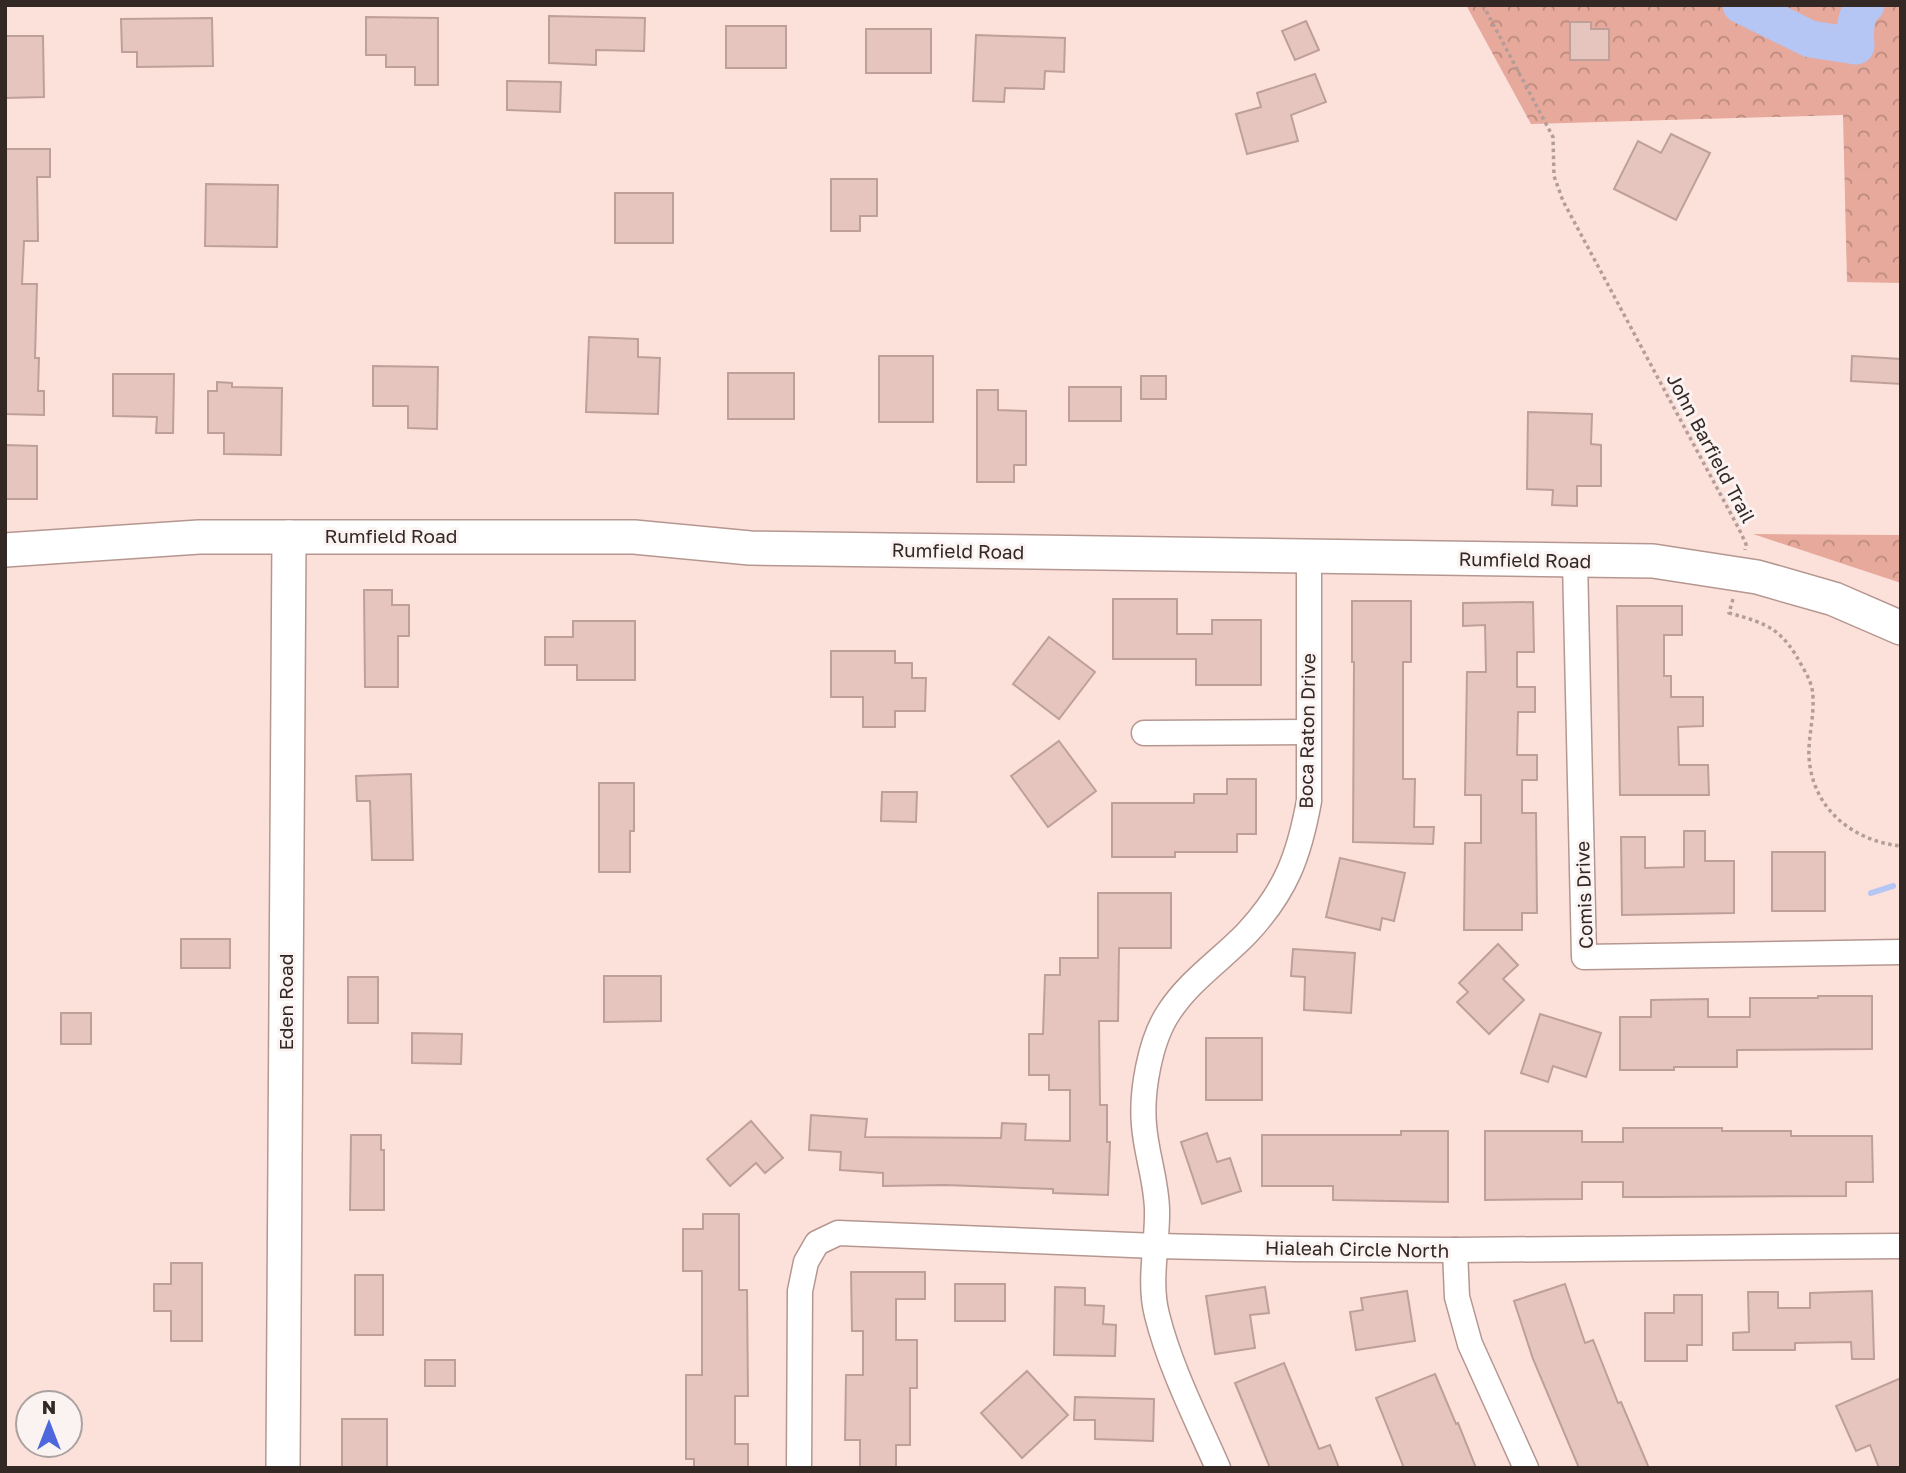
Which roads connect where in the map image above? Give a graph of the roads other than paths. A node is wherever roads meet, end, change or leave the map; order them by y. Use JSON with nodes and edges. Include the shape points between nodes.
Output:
{"nodes":[{"id":1,"x":289,"y":537,"type":"junction"},
{"id":2,"x":5,"y":550,"type":"edge"},
{"id":3,"x":1309,"y":558,"type":"junction"},
{"id":4,"x":1575,"y":561,"type":"junction"},
{"id":5,"x":1901,"y":628,"type":"edge"},
{"id":6,"x":1308,"y":732,"type":"junction"},
{"id":7,"x":1144,"y":733,"type":"dead end"},
{"id":8,"x":1901,"y":951,"type":"edge"},
{"id":9,"x":1156,"y":1246,"type":"junction"},
{"id":10,"x":1901,"y":1246,"type":"edge"},
{"id":11,"x":1455,"y":1250,"type":"junction"},
{"id":12,"x":284,"y":1468,"type":"edge"},
{"id":13,"x":799,"y":1468,"type":"edge"},
{"id":14,"x":1218,"y":1468,"type":"edge"},
{"id":15,"x":1526,"y":1468,"type":"edge"}],
"edges":[{"from":1,"to":2,"type":"main road","name":"Rumfield Road","via":[[199,537]]},
{"from":1,"to":3,"type":"main road","name":"Rumfield Road","via":[[634,537],[750,548]]},
{"from":1,"to":12,"type":"main road","name":"Eden Road"},
{"from":3,"to":4,"type":"main road","name":"Rumfield Road"},
{"from":3,"to":6,"type":"street","name":"Boca Raton Drive"},
{"from":4,"to":5,"type":"main road","name":"Rumfield Road","via":[[1653,561],[1740,575],[1834,598]]},
{"from":4,"to":8,"type":"street","name":"Comis Drive","via":[[1584,957]]},
{"from":6,"to":7,"type":"street"},
{"from":6,"to":9,"type":"street","name":"Boca Raton Drive","via":[[1308,801],[1291,872],[1247,933],[1194,980],[1167,1014],[1145,1078],[1144,1125],[1153,1168]]},
{"from":9,"to":11,"type":"street","name":"Hialeah Circle North"},
{"from":9,"to":13,"type":"street","name":"Hialeah Circle North","via":[[874,1233],[838,1233],[817,1243],[806,1262],[800,1291]]},
{"from":9,"to":14,"type":"street","name":"Boca Raton Drive","via":[[1156,1311],[1166,1346]]},
{"from":10,"to":11,"type":"street","name":"Hialeah Circle North"},
{"from":11,"to":15,"type":"street","via":[[1457,1297],[1470,1344]]}]}
